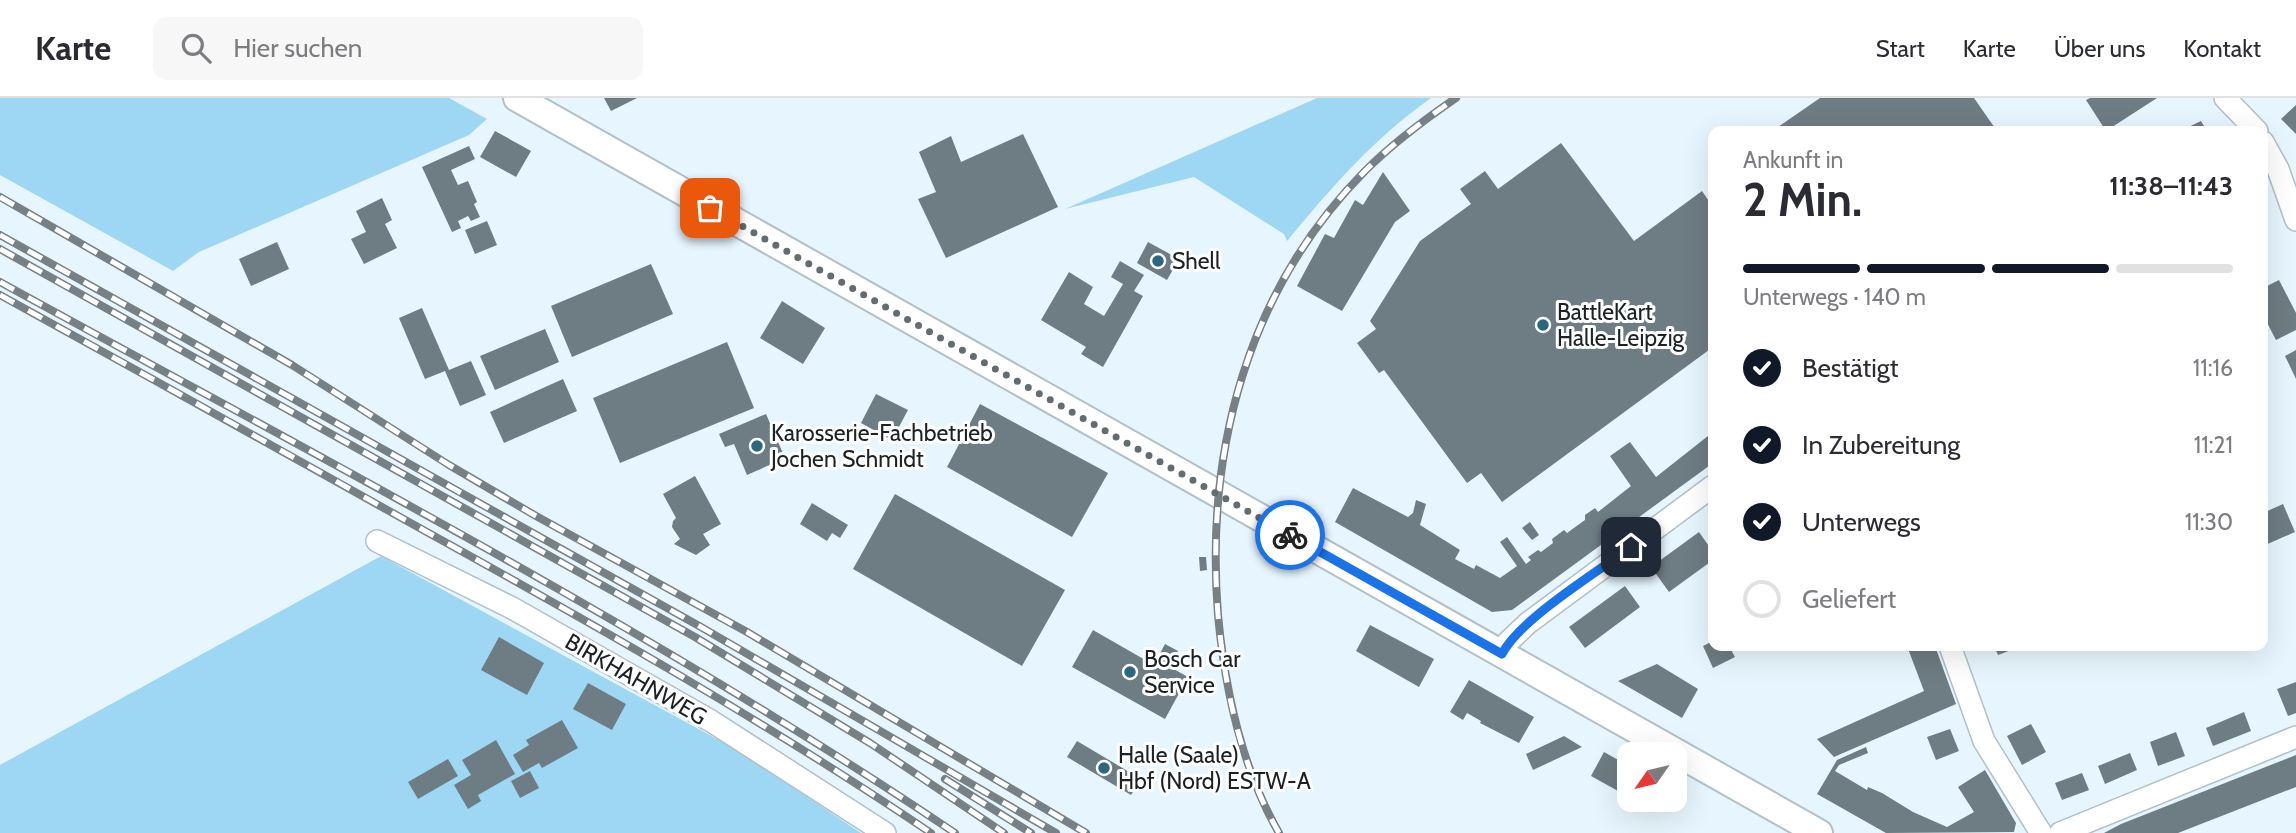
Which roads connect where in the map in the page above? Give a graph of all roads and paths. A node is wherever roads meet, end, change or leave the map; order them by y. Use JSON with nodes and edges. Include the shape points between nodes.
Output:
{"nodes":[{"id":1,"x":517,"y":98,"type":"edge"},
{"id":2,"x":2225,"y":98,"type":"edge"},
{"id":3,"x":2251,"y":126,"type":"edge"},
{"id":4,"x":2268,"y":147,"type":"edge"},
{"id":5,"x":2287,"y":168,"type":"edge"},
{"id":6,"x":2296,"y":220,"type":"edge"},
{"id":7,"x":1708,"y":490,"type":"edge"},
{"id":8,"x":377,"y":541,"type":"dead end"},
{"id":9,"x":1952,"y":651,"type":"edge"},
{"id":10,"x":1502,"y":654,"type":"junction"},
{"id":11,"x":2296,"y":737,"type":"edge"},
{"id":12,"x":885,"y":833,"type":"edge"},
{"id":13,"x":1819,"y":833,"type":"edge"},
{"id":14,"x":2041,"y":833,"type":"edge"},
{"id":15,"x":2060,"y":833,"type":"edge"}],
"edges":[{"from":1,"to":10,"type":"street"},
{"from":2,"to":3,"type":"street"},
{"from":4,"to":5,"type":"street"},
{"from":5,"to":6,"type":"street"},
{"from":7,"to":10,"type":"street","via":[[1528,623]]},
{"from":8,"to":12,"type":"street","name":"BIRKHAHNWEG","via":[[512,608],[711,721]]},
{"from":9,"to":14,"type":"street","via":[[1984,741]]},
{"from":10,"to":13,"type":"street"},
{"from":11,"to":15,"type":"street"}]}
